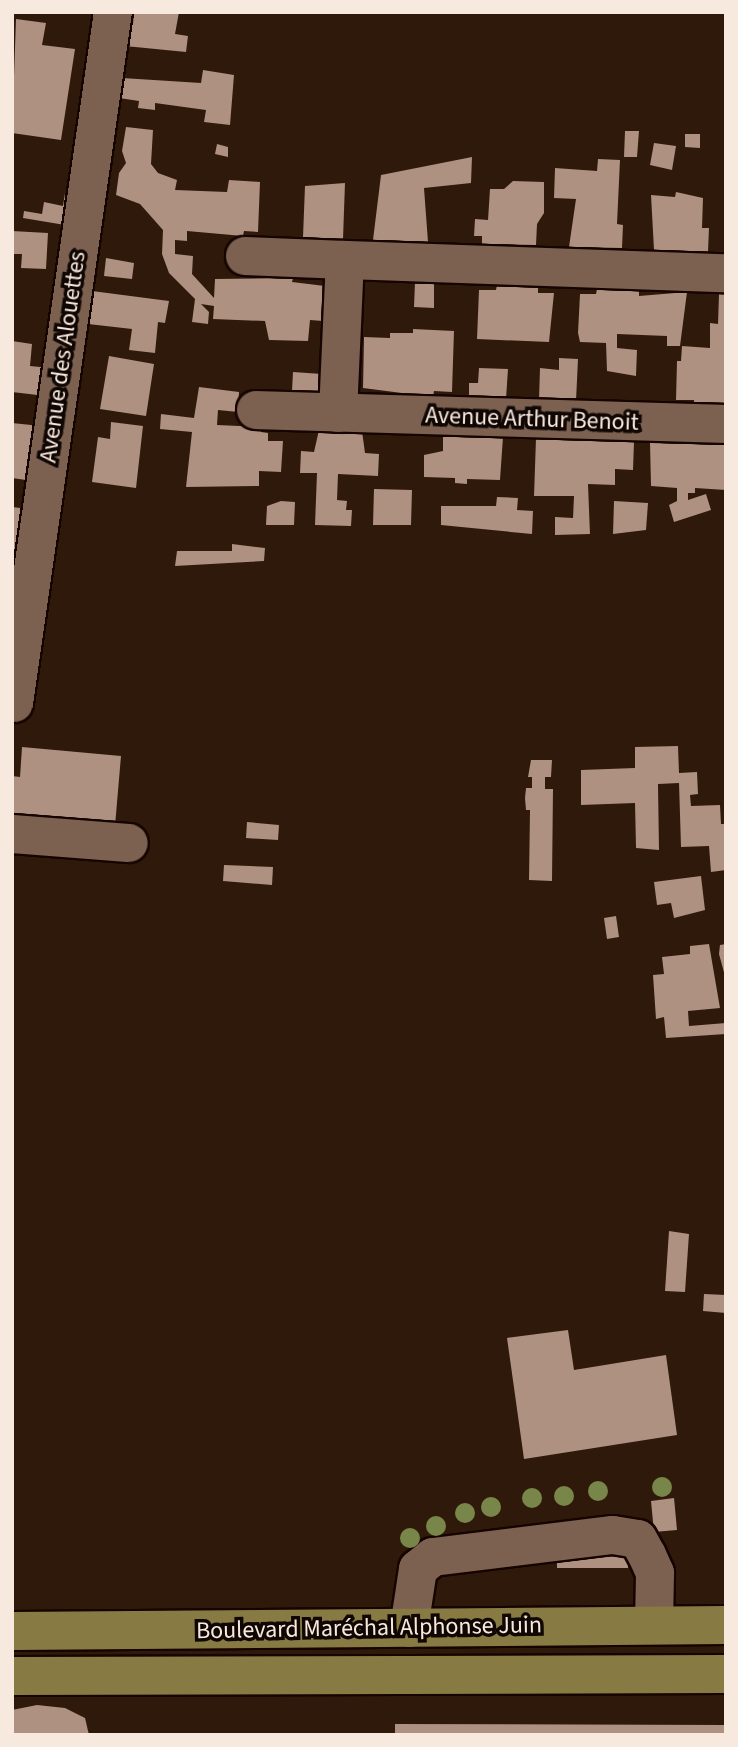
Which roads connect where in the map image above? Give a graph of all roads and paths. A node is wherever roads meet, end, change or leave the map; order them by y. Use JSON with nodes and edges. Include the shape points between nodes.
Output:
{"nodes":[{"id":1,"x":113,"y":12,"type":"edge"},
{"id":2,"x":246,"y":256,"type":"dead end"},
{"id":3,"x":345,"y":260,"type":"junction"},
{"id":4,"x":726,"y":273,"type":"edge"},
{"id":5,"x":256,"y":410,"type":"dead end"},
{"id":6,"x":338,"y":413,"type":"junction"},
{"id":7,"x":726,"y":424,"type":"edge"},
{"id":8,"x":13,"y":703,"type":"edge"},
{"id":9,"x":12,"y":834,"type":"edge"},
{"id":10,"x":130,"y":843,"type":"dead end"},
{"id":11,"x":654,"y":1624,"type":"junction"},
{"id":12,"x":726,"y":1625,"type":"edge"},
{"id":13,"x":409,"y":1628,"type":"junction"},
{"id":14,"x":12,"y":1631,"type":"edge"},
{"id":15,"x":726,"y":1674,"type":"edge"},
{"id":16,"x":12,"y":1676,"type":"edge"}],
"edges":[{"from":1,"to":8,"type":"street","name":"Avenue des Alouettes"},
{"from":2,"to":3,"type":"street"},
{"from":3,"to":4,"type":"street"},
{"from":3,"to":6,"type":"street"},
{"from":5,"to":6,"type":"street","name":"Avenue Arthur Benoit"},
{"from":6,"to":7,"type":"street","name":"Avenue Arthur Benoit"},
{"from":9,"to":10,"type":"street"},
{"from":11,"to":12,"type":"main road","name":"Boulevard Maréchal Alphonse Juin"},
{"from":11,"to":13,"type":"main road","name":"Boulevard Maréchal Alphonse Juin"},
{"from":11,"to":13,"type":"street","via":[[655,1573],[647,1555],[638,1539],[613,1535],[433,1557],[418,1569]]},
{"from":13,"to":14,"type":"main road","name":"Boulevard Maréchal Alphonse Juin"},
{"from":15,"to":16,"type":"main road","name":"Boulevard Maréchal Alphonse Juin"}]}
